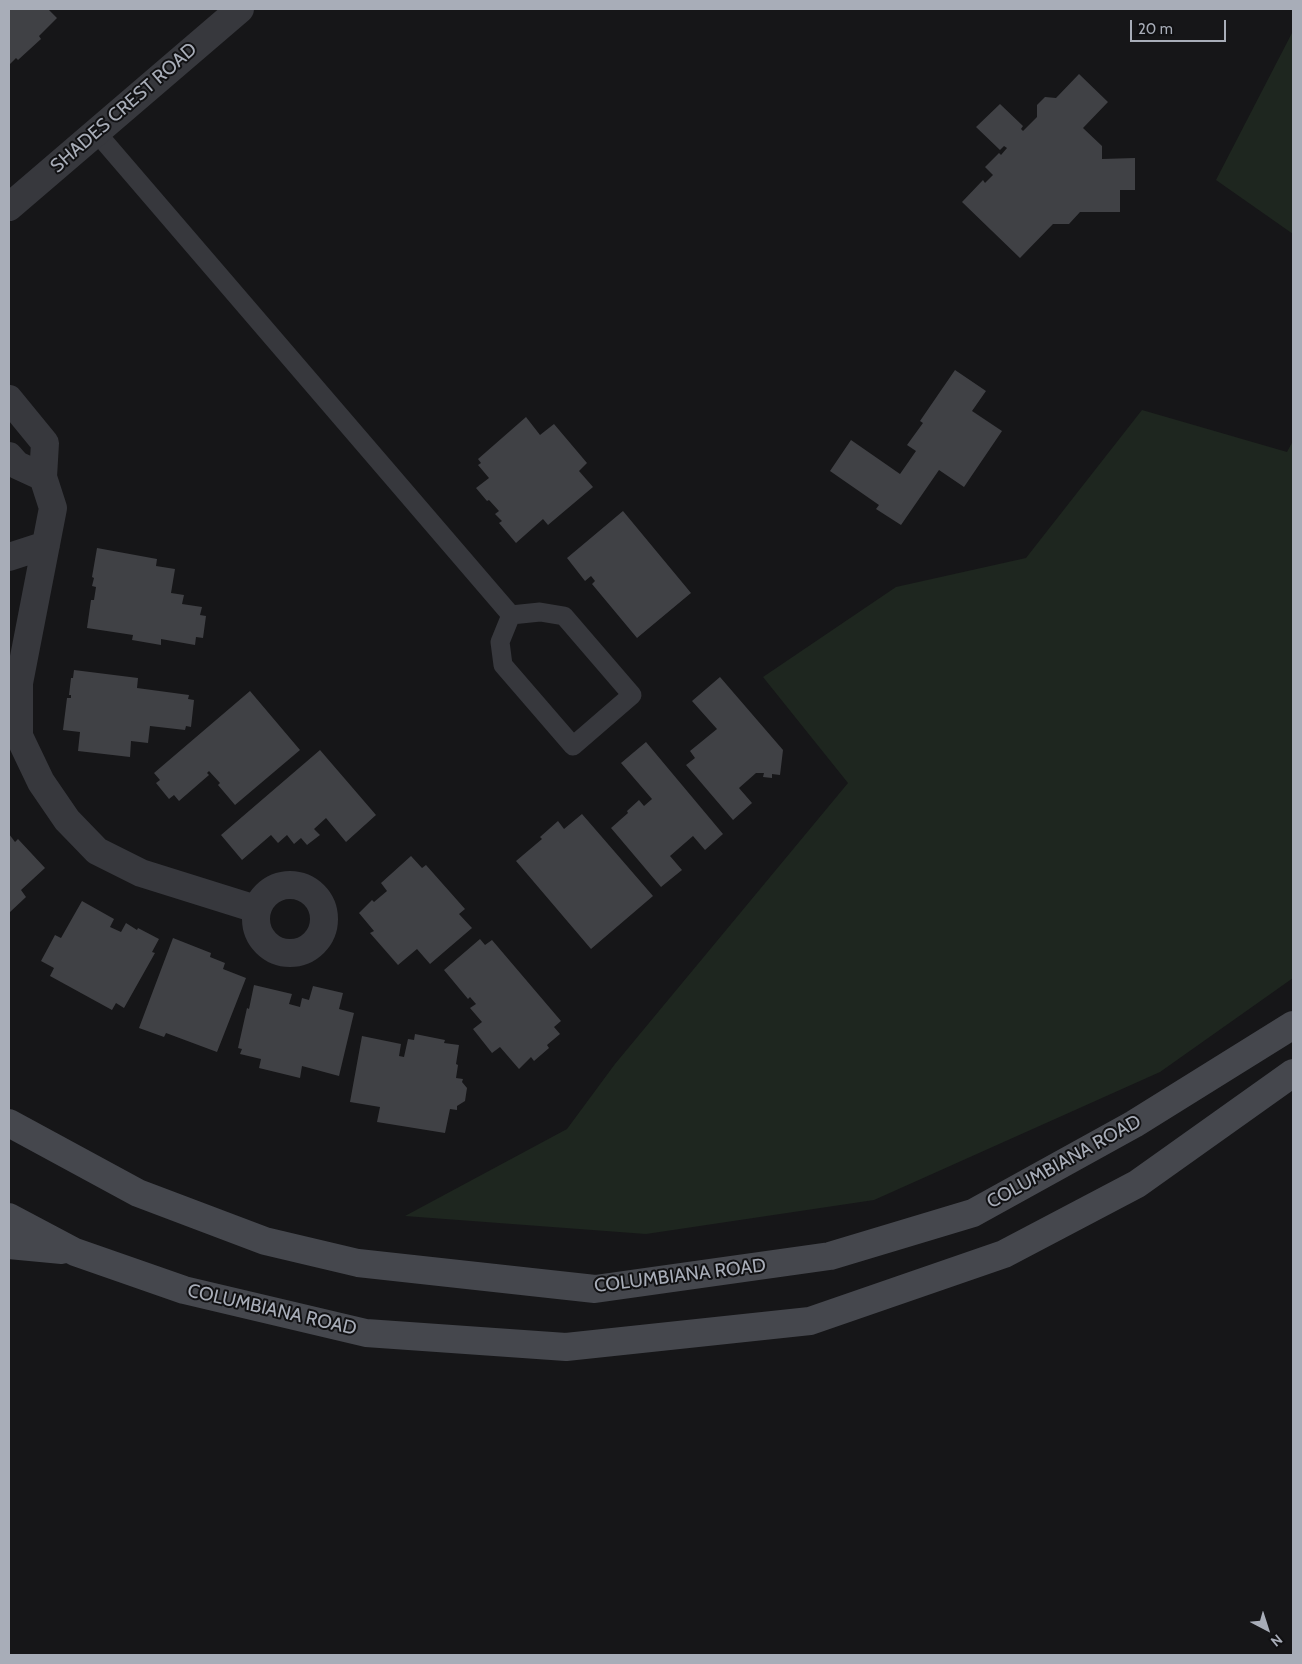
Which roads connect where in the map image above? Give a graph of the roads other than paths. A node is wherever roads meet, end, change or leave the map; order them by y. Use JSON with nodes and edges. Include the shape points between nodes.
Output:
{"nodes":[{"id":1,"x":240,"y":9,"type":"edge"},
{"id":2,"x":96,"y":132,"type":"junction"},
{"id":3,"x":9,"y":207,"type":"edge"},
{"id":4,"x":9,"y":399,"type":"edge"},
{"id":5,"x":9,"y":456,"type":"edge"},
{"id":6,"x":43,"y":477,"type":"junction"},
{"id":7,"x":46,"y":545,"type":"junction"},
{"id":8,"x":9,"y":557,"type":"edge"},
{"id":9,"x":511,"y":615,"type":"junction"},
{"id":10,"x":14,"y":715,"type":"edge"},
{"id":11,"x":256,"y":909,"type":"dead end"},
{"id":12,"x":1293,"y":1025,"type":"edge"},
{"id":13,"x":1293,"y":1073,"type":"edge"},
{"id":14,"x":9,"y":1123,"type":"edge"},
{"id":15,"x":9,"y":1217,"type":"edge"},
{"id":16,"x":9,"y":1246,"type":"edge"},
{"id":17,"x":75,"y":1252,"type":"junction"}],
"edges":[{"from":1,"to":2,"type":"street","name":"SHADES CREST ROAD"},
{"from":2,"to":3,"type":"street","name":"SHADES CREST ROAD"},
{"from":2,"to":9,"type":"lane"},
{"from":4,"to":6,"type":"street","via":[[45,442]]},
{"from":5,"to":6,"type":"street","via":[[17,465]]},
{"from":6,"to":7,"type":"street","via":[[53,508]]},
{"from":7,"to":8,"type":"street"},
{"from":7,"to":10,"type":"street"},
{"from":9,"to":9,"type":"lane","via":[[500,642],[503,665],[572,746],[632,694],[564,616],[540,612]]},
{"from":10,"to":11,"type":"street","via":[[41,782],[67,820],[97,851],[140,873]]},
{"from":12,"to":14,"type":"main road","name":"COLUMBIANA ROAD","via":[[1134,1124],[973,1213],[830,1256],[595,1289],[358,1263],[265,1241],[138,1193]]},
{"from":13,"to":17,"type":"main road","name":"COLUMBIANA ROAD","via":[[1137,1184],[1004,1254],[810,1321],[566,1347],[366,1333],[184,1290]]},
{"from":15,"to":17,"type":"main road","name":"COLUMBIANA ROAD"},
{"from":16,"to":17,"type":"main road"}]}
